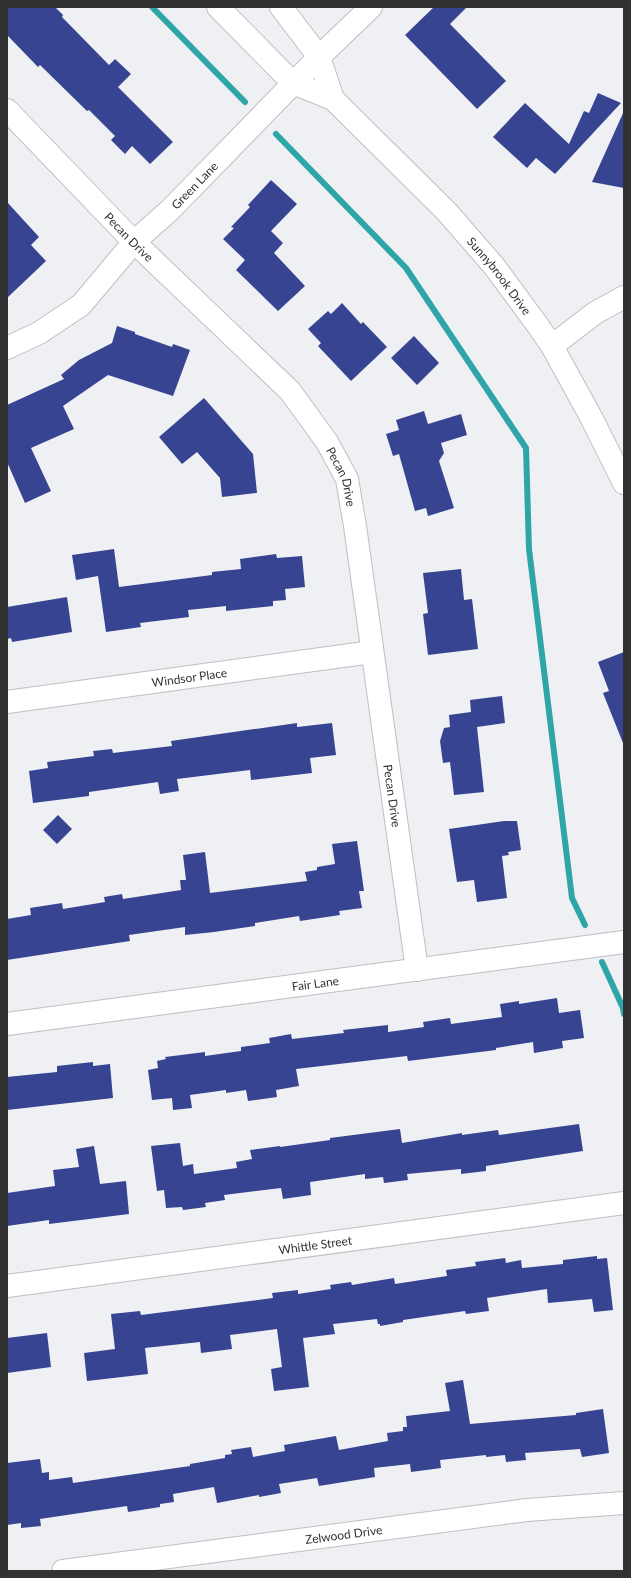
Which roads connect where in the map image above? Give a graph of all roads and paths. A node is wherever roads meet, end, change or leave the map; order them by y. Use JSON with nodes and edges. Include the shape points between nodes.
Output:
{"nodes":[{"id":1,"x":218,"y":7,"type":"edge"},
{"id":2,"x":281,"y":7,"type":"edge"},
{"id":3,"x":371,"y":7,"type":"edge"},
{"id":4,"x":319,"y":57,"type":"junction"},
{"id":5,"x":294,"y":83,"type":"junction"},
{"id":6,"x":333,"y":99,"type":"junction"},
{"id":7,"x":7,"y":110,"type":"edge"},
{"id":8,"x":134,"y":242,"type":"junction"},
{"id":9,"x":624,"y":297,"type":"edge"},
{"id":10,"x":552,"y":346,"type":"junction"},
{"id":11,"x":7,"y":348,"type":"edge"},
{"id":12,"x":624,"y":483,"type":"edge"},
{"id":13,"x":372,"y":652,"type":"junction"},
{"id":14,"x":7,"y":702,"type":"edge"},
{"id":15,"x":624,"y":942,"type":"edge"},
{"id":16,"x":418,"y":970,"type":"junction"},
{"id":17,"x":7,"y":1024,"type":"edge"},
{"id":18,"x":624,"y":1203,"type":"edge"},
{"id":19,"x":7,"y":1286,"type":"edge"},
{"id":20,"x":624,"y":1503,"type":"edge"},
{"id":21,"x":63,"y":1571,"type":"edge"}],
"edges":[{"from":1,"to":5,"type":"street","name":"Sunnybrook Drive"},
{"from":2,"to":4,"type":"street","name":"Sunnybrook Drive"},
{"from":3,"to":4,"type":"street","name":"Green Lane"},
{"from":4,"to":5,"type":"street","name":"Green Lane"},
{"from":4,"to":6,"type":"street","name":"Sunnybrook Drive"},
{"from":5,"to":6,"type":"street","name":"Sunnybrook Drive"},
{"from":5,"to":8,"type":"street","name":"Green Lane","via":[[170,210]]},
{"from":6,"to":10,"type":"street","name":"Sunnybrook Drive","via":[[446,212],[494,266]]},
{"from":7,"to":8,"type":"street","name":"Pecan Drive"},
{"from":8,"to":11,"type":"street","name":"Green Lane","via":[[81,305],[39,333]]},
{"from":8,"to":13,"type":"street","name":"Pecan Drive","via":[[290,391],[327,442],[347,479]]},
{"from":9,"to":10,"type":"street","via":[[595,313]]},
{"from":10,"to":12,"type":"street","name":"Sunnybrook Drive"},
{"from":13,"to":14,"type":"street","name":"Windsor Place"},
{"from":13,"to":16,"type":"street","name":"Pecan Drive"},
{"from":15,"to":16,"type":"street","name":"Fair Lane"},
{"from":16,"to":17,"type":"street","name":"Fair Lane"},
{"from":18,"to":19,"type":"street","name":"Whittle Street"},
{"from":20,"to":21,"type":"street","name":"Zelwood Drive","via":[[527,1510]]}]}
